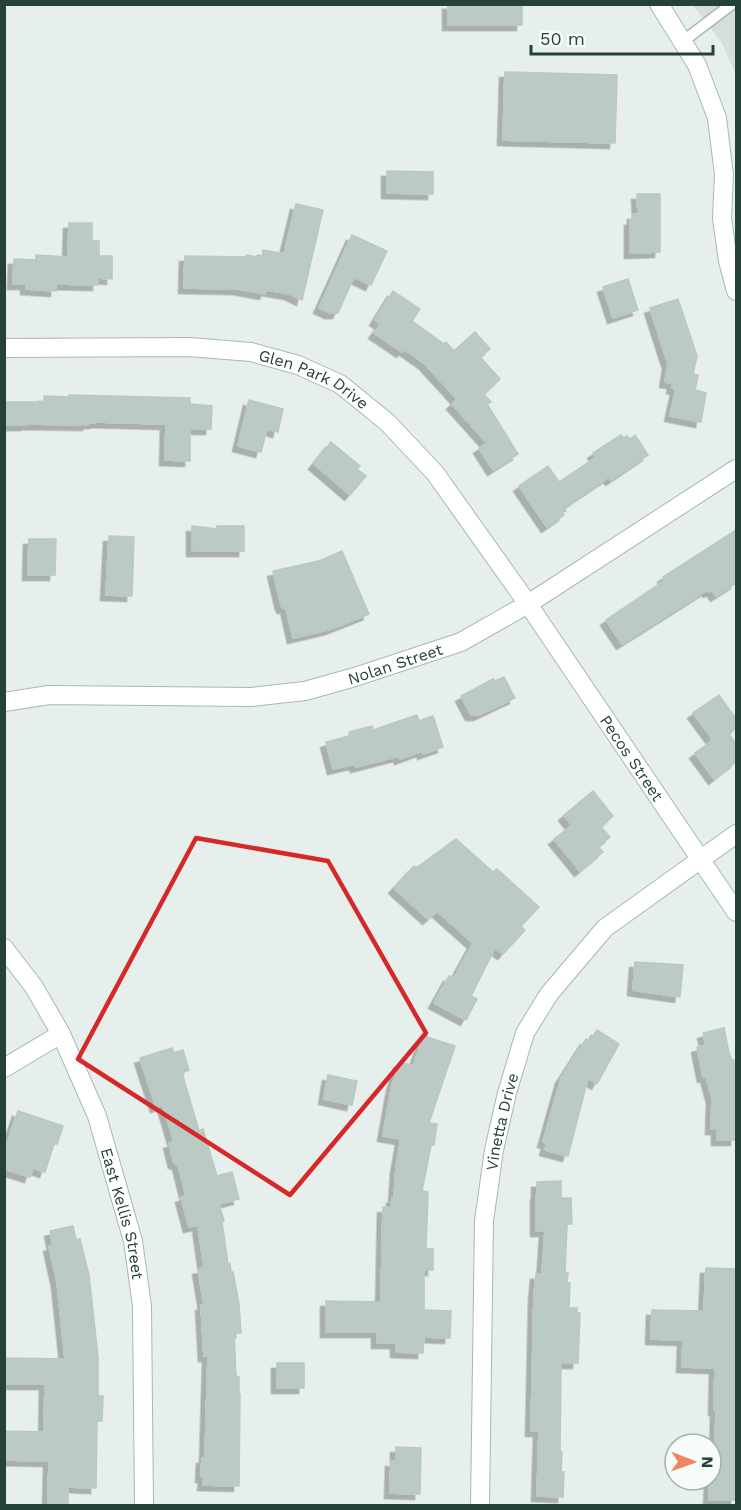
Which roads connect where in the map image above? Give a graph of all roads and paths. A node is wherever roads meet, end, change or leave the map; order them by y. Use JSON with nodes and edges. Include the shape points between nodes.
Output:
{"nodes":[{"id":1,"x":659,"y":4,"type":"edge"},
{"id":2,"x":732,"y":4,"type":"edge"},
{"id":3,"x":682,"y":42,"type":"junction"},
{"id":4,"x":736,"y":291,"type":"edge"},
{"id":5,"x":4,"y":348,"type":"edge"},
{"id":6,"x":736,"y":469,"type":"edge"},
{"id":7,"x":528,"y":604,"type":"junction"},
{"id":8,"x":4,"y":702,"type":"edge"},
{"id":9,"x":736,"y":834,"type":"edge"},
{"id":10,"x":701,"y":859,"type":"junction"},
{"id":11,"x":736,"y":912,"type":"edge"},
{"id":12,"x":4,"y":948,"type":"edge"},
{"id":13,"x":61,"y":1034,"type":"junction"},
{"id":14,"x":4,"y":1068,"type":"edge"},
{"id":15,"x":144,"y":1506,"type":"edge"},
{"id":16,"x":480,"y":1506,"type":"edge"}],
"edges":[{"from":1,"to":3,"type":"street"},
{"from":2,"to":3,"type":"lane"},
{"from":3,"to":4,"type":"street","via":[[697,65],[717,118],[724,175],[722,218]]},
{"from":5,"to":7,"type":"street","name":"Glen Park Drive","via":[[189,347],[251,352],[298,365],[340,384],[387,422],[435,473]]},
{"from":6,"to":7,"type":"street","name":"Nolan Street"},
{"from":7,"to":8,"type":"street","name":"Nolan Street","via":[[461,642],[305,691],[251,697],[50,695]]},
{"from":7,"to":10,"type":"street","name":"Pecos Street"},
{"from":9,"to":10,"type":"street","name":"Vinetta Drive"},
{"from":10,"to":11,"type":"street","name":"Pecos Street"},
{"from":10,"to":16,"type":"street","name":"Vinetta Drive","via":[[605,927],[549,994],[525,1033],[494,1150],[484,1221]]},
{"from":12,"to":13,"type":"street","name":"East Kellis Street","via":[[34,987]]},
{"from":13,"to":14,"type":"street"},
{"from":13,"to":15,"type":"street","name":"East Kellis Street","via":[[97,1116],[133,1241],[142,1306]]}]}
